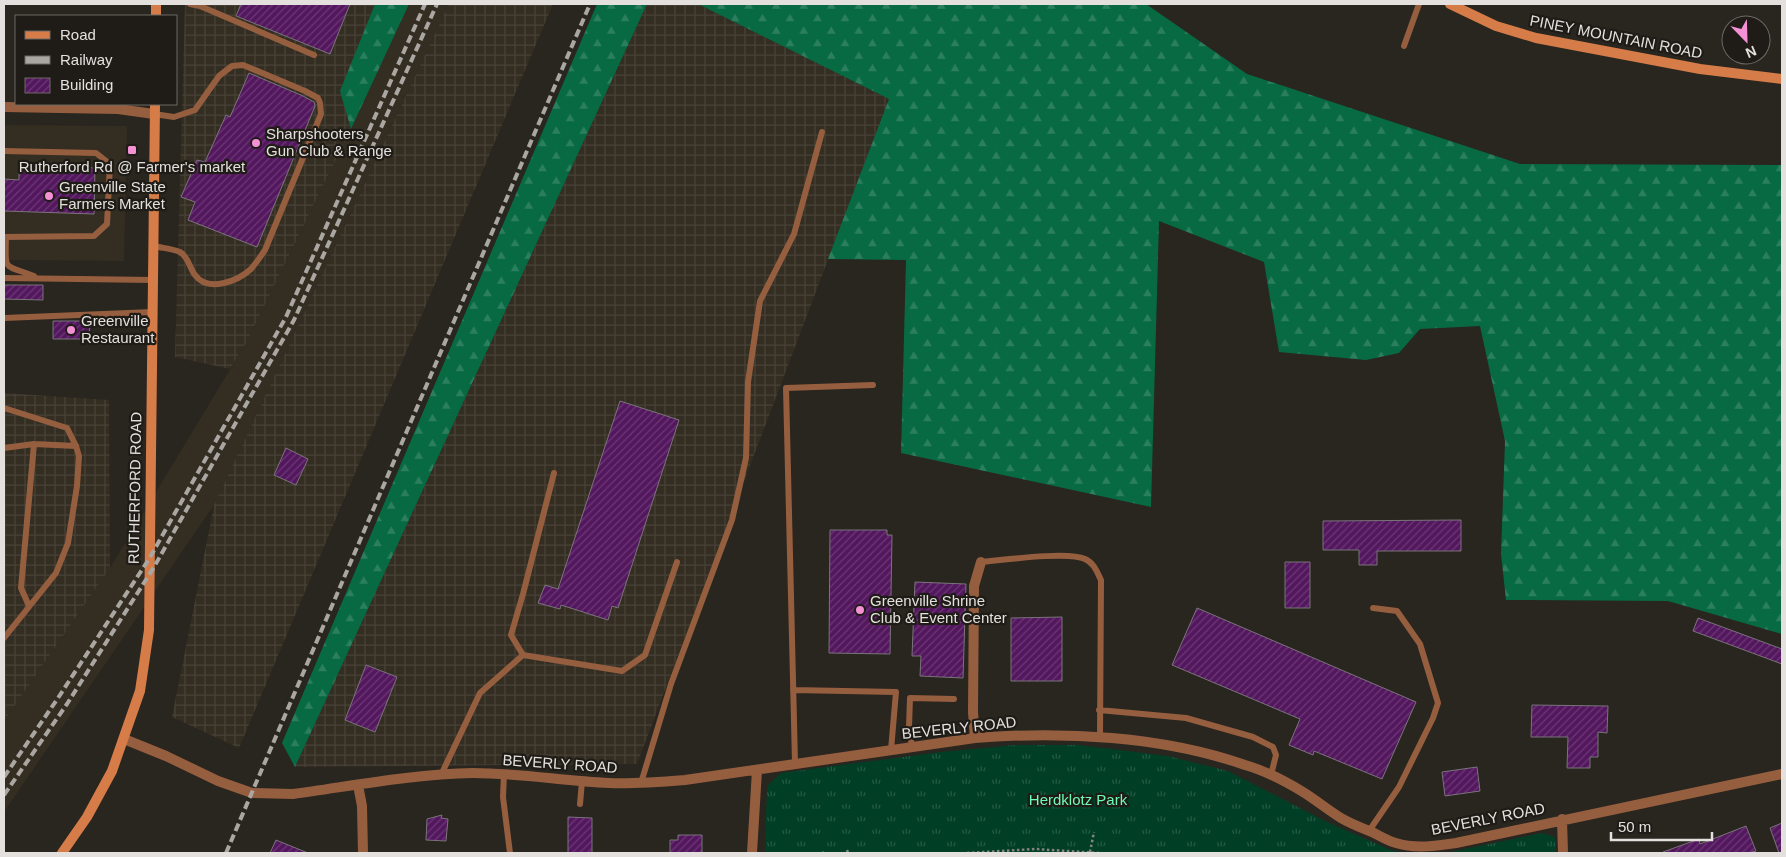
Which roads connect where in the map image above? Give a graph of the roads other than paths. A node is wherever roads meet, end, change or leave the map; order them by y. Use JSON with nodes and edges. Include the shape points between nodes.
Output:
{"nodes":[{"id":1,"x":190,"y":4,"type":"edge"},
{"id":2,"x":1419,"y":4,"type":"edge"},
{"id":3,"x":1450,"y":4,"type":"edge"},
{"id":4,"x":1404,"y":46,"type":"dead end"},
{"id":5,"x":314,"y":56,"type":"dead end"},
{"id":6,"x":1782,"y":79,"type":"edge"},
{"id":7,"x":4,"y":107,"type":"edge"},
{"id":8,"x":154,"y":109,"type":"edge"},
{"id":9,"x":822,"y":132,"type":"dead end"},
{"id":10,"x":4,"y":151,"type":"edge"},
{"id":11,"x":5,"y":237,"type":"edge"},
{"id":12,"x":154,"y":246,"type":"junction"},
{"id":13,"x":4,"y":278,"type":"edge"},
{"id":14,"x":39,"y":278,"type":"junction"},
{"id":15,"x":153,"y":280,"type":"junction"},
{"id":16,"x":152,"y":312,"type":"junction"},
{"id":17,"x":4,"y":318,"type":"edge"},
{"id":18,"x":873,"y":385,"type":"dead end"},
{"id":19,"x":4,"y":408,"type":"edge"},
{"id":20,"x":34,"y":444,"type":"junction"},
{"id":21,"x":76,"y":446,"type":"junction"},
{"id":22,"x":4,"y":448,"type":"edge"},
{"id":23,"x":554,"y":473,"type":"dead end"},
{"id":24,"x":677,"y":562,"type":"dead end"},
{"id":25,"x":981,"y":562,"type":"joint"},
{"id":26,"x":29,"y":606,"type":"junction"},
{"id":27,"x":1374,"y":608,"type":"dead end"},
{"id":28,"x":4,"y":638,"type":"edge"},
{"id":29,"x":522,"y":654,"type":"junction"},
{"id":30,"x":794,"y":690,"type":"junction"},
{"id":31,"x":954,"y":699,"type":"dead end"},
{"id":32,"x":1100,"y":710,"type":"junction"},
{"id":33,"x":1100,"y":737,"type":"junction"},
{"id":34,"x":975,"y":738,"type":"junction"},
{"id":35,"x":124,"y":739,"type":"junction"},
{"id":36,"x":912,"y":748,"type":"junction"},
{"id":37,"x":891,"y":750,"type":"junction"},
{"id":38,"x":795,"y":763,"type":"junction"},
{"id":39,"x":757,"y":770,"type":"junction"},
{"id":40,"x":504,"y":774,"type":"junction"},
{"id":41,"x":1782,"y":774,"type":"edge"},
{"id":42,"x":441,"y":775,"type":"junction"},
{"id":43,"x":1271,"y":775,"type":"junction"},
{"id":44,"x":582,"y":781,"type":"junction"},
{"id":45,"x":641,"y":784,"type":"junction"},
{"id":46,"x":358,"y":785,"type":"junction"},
{"id":47,"x":580,"y":804,"type":"dead end"},
{"id":48,"x":1562,"y":819,"type":"junction"},
{"id":49,"x":1369,"y":831,"type":"junction"},
{"id":50,"x":62,"y":853,"type":"edge"},
{"id":51,"x":363,"y":853,"type":"edge"},
{"id":52,"x":510,"y":853,"type":"edge"},
{"id":53,"x":752,"y":853,"type":"edge"},
{"id":54,"x":1563,"y":853,"type":"edge"}],
"edges":[{"from":1,"to":5,"type":"lane"},
{"from":2,"to":4,"type":"lane"},
{"from":3,"to":6,"type":"street","name":"PINEY MOUNTAIN ROAD","via":[[1496,26],[1536,38],[1700,69]]},
{"from":7,"to":8,"type":"street"},
{"from":8,"to":12,"type":"street","name":"RUTHERFORD ROAD"},
{"from":8,"to":12,"type":"lane","via":[[174,117],[195,110],[219,76],[232,66],[243,65],[305,91],[318,98],[320,103],[320,114],[266,250],[250,269],[237,278],[211,284],[195,275],[180,252]]},
{"from":9,"to":45,"type":"lane","via":[[794,234],[760,301],[748,382],[746,458],[732,520],[671,684]]},
{"from":10,"to":11,"type":"lane","via":[[96,153],[110,164],[107,224],[94,236]]},
{"from":11,"to":14,"type":"lane","via":[[5,262],[11,270]]},
{"from":12,"to":15,"type":"street","name":"RUTHERFORD ROAD"},
{"from":13,"to":14,"type":"lane"},
{"from":14,"to":15,"type":"lane"},
{"from":15,"to":16,"type":"street","name":"RUTHERFORD ROAD"},
{"from":16,"to":17,"type":"lane"},
{"from":16,"to":35,"type":"street","name":"RUTHERFORD ROAD","via":[[148,630],[140,691]]},
{"from":18,"to":30,"type":"lane","via":[[786,388]]},
{"from":19,"to":21,"type":"lane","via":[[67,428]]},
{"from":20,"to":21,"type":"lane"},
{"from":20,"to":22,"type":"lane"},
{"from":20,"to":26,"type":"lane","via":[[21,588]]},
{"from":21,"to":26,"type":"lane","via":[[78,486],[68,543],[56,572]]},
{"from":23,"to":29,"type":"lane","via":[[511,635]]},
{"from":24,"to":29,"type":"lane","via":[[644,655],[622,671]]},
{"from":25,"to":32,"type":"lane","via":[[1074,556],[1086,559],[1095,567],[1101,580]]},
{"from":25,"to":34,"type":"street","via":[[974,586]]},
{"from":26,"to":28,"type":"lane"},
{"from":27,"to":49,"type":"lane","via":[[1397,611],[1420,644],[1438,703],[1399,787]]},
{"from":29,"to":42,"type":"lane","via":[[480,693]]},
{"from":30,"to":37,"type":"lane","via":[[896,692]]},
{"from":30,"to":38,"type":"lane"},
{"from":31,"to":36,"type":"lane","via":[[910,698]]},
{"from":32,"to":33,"type":"lane"},
{"from":32,"to":43,"type":"lane","via":[[1186,718],[1253,737],[1273,747],[1276,755]]},
{"from":33,"to":34,"type":"street","name":"BEVERLY ROAD"},
{"from":33,"to":43,"type":"street","name":"BEVERLY ROAD","via":[[1217,756]]},
{"from":34,"to":36,"type":"street","name":"BEVERLY ROAD"},
{"from":35,"to":46,"type":"street","name":"BEVERLY ROAD","via":[[252,793],[292,794]]},
{"from":35,"to":50,"type":"street","name":"RUTHERFORD ROAD","via":[[102,792]]},
{"from":36,"to":37,"type":"street","name":"BEVERLY ROAD"},
{"from":37,"to":38,"type":"street","name":"BEVERLY ROAD"},
{"from":38,"to":39,"type":"street","name":"BEVERLY ROAD"},
{"from":39,"to":45,"type":"street","name":"BEVERLY ROAD"},
{"from":39,"to":53,"type":"street"},
{"from":40,"to":42,"type":"street","name":"BEVERLY ROAD"},
{"from":40,"to":44,"type":"street","name":"BEVERLY ROAD"},
{"from":40,"to":52,"type":"lane","via":[[503,797]]},
{"from":41,"to":48,"type":"street","name":"BEVERLY ROAD"},
{"from":42,"to":46,"type":"street","name":"BEVERLY ROAD"},
{"from":43,"to":49,"type":"street","name":"BEVERLY ROAD"},
{"from":44,"to":45,"type":"street","name":"BEVERLY ROAD"},
{"from":44,"to":47,"type":"lane"},
{"from":46,"to":51,"type":"street"},
{"from":48,"to":49,"type":"street","name":"BEVERLY ROAD","via":[[1435,846],[1396,843]]},
{"from":48,"to":54,"type":"street"}]}
